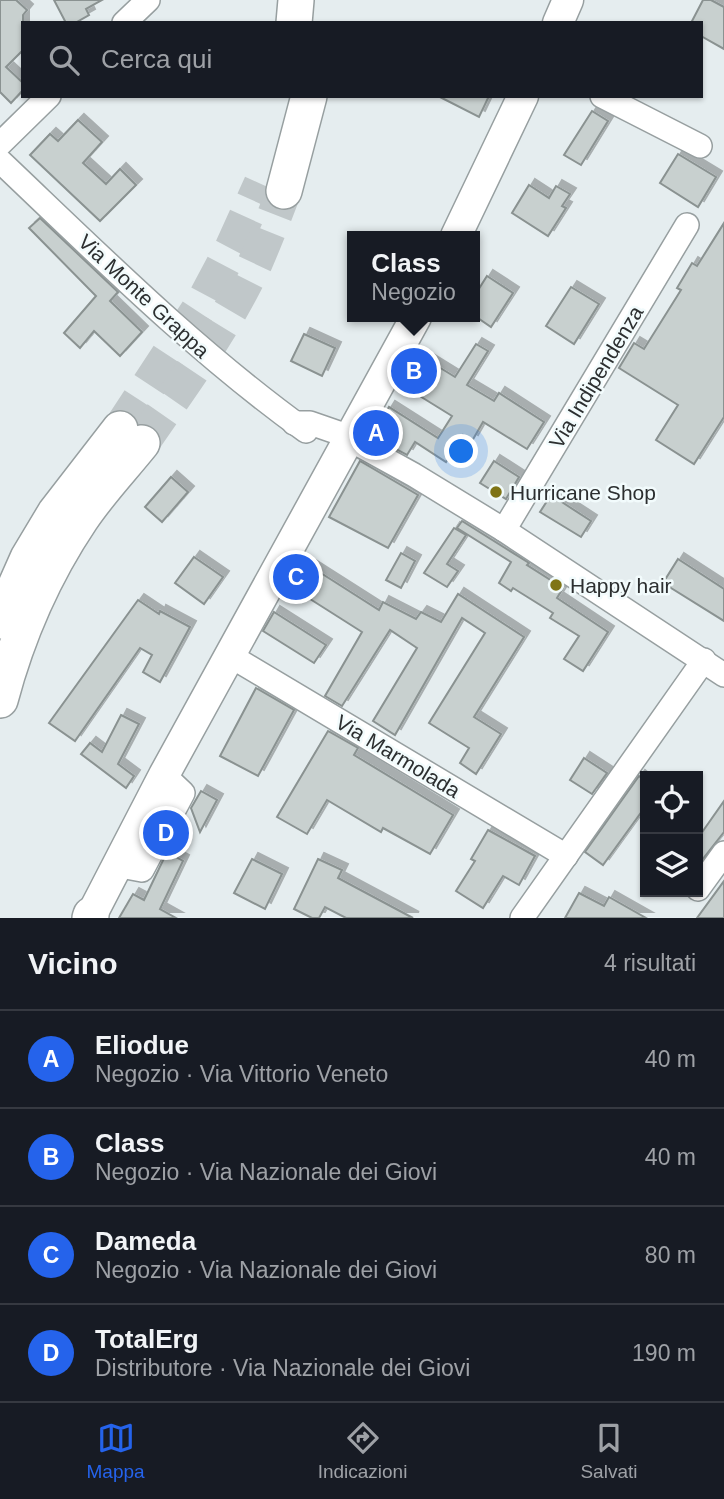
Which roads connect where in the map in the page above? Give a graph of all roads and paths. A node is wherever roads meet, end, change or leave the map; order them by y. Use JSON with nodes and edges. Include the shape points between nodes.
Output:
{"nodes":[{"id":1,"x":148,"y":0,"type":"edge"},
{"id":2,"x":296,"y":0,"type":"edge"},
{"id":3,"x":318,"y":0,"type":"edge"},
{"id":4,"x":568,"y":0,"type":"edge"},
{"id":5,"x":126,"y":21,"type":"edge"},
{"id":6,"x":294,"y":21,"type":"edge"},
{"id":7,"x":317,"y":21,"type":"edge"},
{"id":8,"x":559,"y":21,"type":"edge"},
{"id":9,"x":47,"y":98,"type":"edge"},
{"id":10,"x":285,"y":98,"type":"edge"},
{"id":11,"x":308,"y":98,"type":"edge"},
{"id":12,"x":522,"y":98,"type":"edge"},
{"id":13,"x":606,"y":98,"type":"edge"},
{"id":14,"x":0,"y":144,"type":"edge"},
{"id":15,"x":700,"y":146,"type":"dead end"},
{"id":16,"x":0,"y":161,"type":"edge"},
{"id":17,"x":687,"y":225,"type":"dead end"},
{"id":18,"x":458,"y":231,"type":"edge"},
{"id":19,"x":413,"y":322,"type":"edge"},
{"id":20,"x":349,"y":439,"type":"junction"},
{"id":21,"x":504,"y":530,"type":"junction"},
{"id":22,"x":0,"y":621,"type":"edge"},
{"id":23,"x":229,"y":655,"type":"junction"},
{"id":24,"x":718,"y":668,"type":"edge"},
{"id":25,"x":0,"y":700,"type":"edge"},
{"id":26,"x":724,"y":853,"type":"edge"},
{"id":27,"x":566,"y":856,"type":"junction"},
{"id":28,"x":703,"y":883,"type":"edge"},
{"id":29,"x":90,"y":917,"type":"edge"},
{"id":30,"x":522,"y":918,"type":"edge"}],
"edges":[{"from":1,"to":5,"type":"street"},
{"from":2,"to":6,"type":"highway"},
{"from":3,"to":7,"type":"highway"},
{"from":4,"to":8,"type":"main road"},
{"from":9,"to":14,"type":"street"},
{"from":10,"to":11,"type":"highway","via":[[272,187]]},
{"from":12,"to":18,"type":"main road"},
{"from":13,"to":15,"type":"street"},
{"from":16,"to":20,"type":"street","name":"Via Monte Grappa","via":[[220,366],[294,423],[322,426]]},
{"from":17,"to":21,"type":"street","name":"Via Indipendenza"},
{"from":19,"to":20,"type":"main road"},
{"from":20,"to":21,"type":"street","name":"Via Monte Grappa"},
{"from":20,"to":23,"type":"main road"},
{"from":21,"to":24,"type":"street","name":"Via Monte Grappa"},
{"from":22,"to":25,"type":"highway","via":[[28,558],[55,513],[131,436],[31,608]]},
{"from":23,"to":27,"type":"street","name":"Via Marmolada"},
{"from":23,"to":29,"type":"main road"},
{"from":24,"to":27,"type":"street"},
{"from":26,"to":28,"type":"street"},
{"from":27,"to":30,"type":"street"}]}
